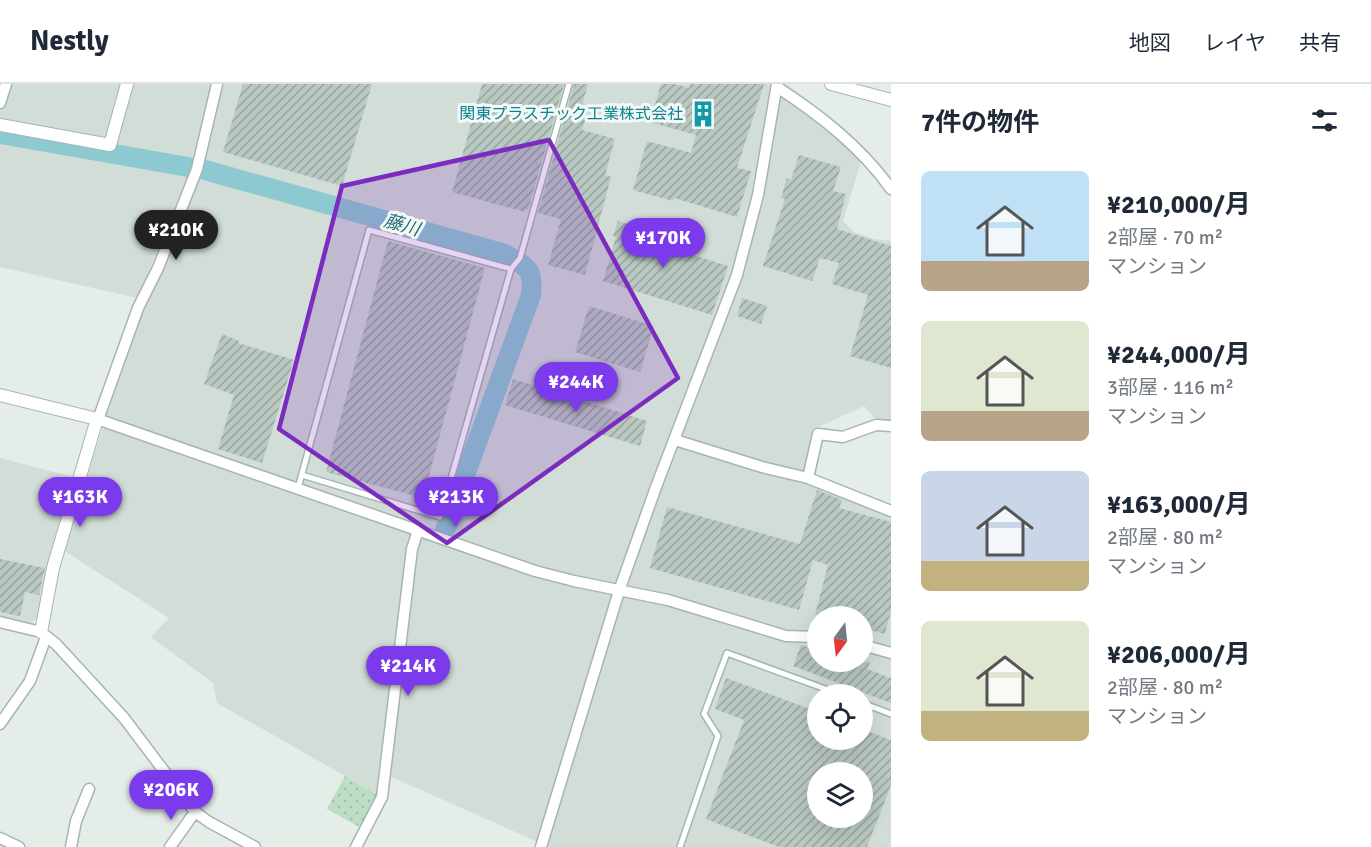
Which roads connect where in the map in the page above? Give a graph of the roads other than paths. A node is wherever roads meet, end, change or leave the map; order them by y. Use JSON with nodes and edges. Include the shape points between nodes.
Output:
{"nodes":[{"id":1,"x":6,"y":84,"type":"edge"},
{"id":2,"x":127,"y":84,"type":"edge"},
{"id":3,"x":218,"y":84,"type":"edge"},
{"id":4,"x":569,"y":84,"type":"edge"},
{"id":5,"x":831,"y":84,"type":"edge"},
{"id":6,"x":777,"y":85,"type":"edge"},
{"id":7,"x":891,"y":100,"type":"edge"},
{"id":8,"x":0,"y":103,"type":"edge"},
{"id":9,"x":0,"y":125,"type":"edge"},
{"id":10,"x":891,"y":189,"type":"edge"},
{"id":11,"x":511,"y":269,"type":"junction"},
{"id":12,"x":0,"y":395,"type":"edge"},
{"id":13,"x":96,"y":419,"type":"junction"},
{"id":14,"x":891,"y":426,"type":"edge"},
{"id":15,"x":675,"y":440,"type":"junction"},
{"id":16,"x":302,"y":475,"type":"junction"},
{"id":17,"x":808,"y":478,"type":"junction"},
{"id":18,"x":298,"y":488,"type":"junction"},
{"id":19,"x":891,"y":511,"type":"edge"},
{"id":20,"x":418,"y":530,"type":"junction"},
{"id":21,"x":619,"y":591,"type":"junction"},
{"id":22,"x":0,"y":622,"type":"edge"},
{"id":23,"x":44,"y":634,"type":"junction"},
{"id":24,"x":807,"y":637,"type":"edge"},
{"id":25,"x":873,"y":648,"type":"edge"},
{"id":26,"x":891,"y":653,"type":"edge"},
{"id":27,"x":812,"y":684,"type":"edge"},
{"id":28,"x":873,"y":707,"type":"edge"},
{"id":29,"x":891,"y":714,"type":"edge"},
{"id":30,"x":0,"y":724,"type":"edge"},
{"id":31,"x":89,"y":789,"type":"dead end"},
{"id":32,"x":195,"y":812,"type":"junction"},
{"id":33,"x":0,"y":838,"type":"edge"},
{"id":34,"x":19,"y":847,"type":"edge"},
{"id":35,"x":71,"y":847,"type":"edge"},
{"id":36,"x":170,"y":847,"type":"edge"},
{"id":37,"x":255,"y":847,"type":"edge"},
{"id":38,"x":356,"y":847,"type":"edge"},
{"id":39,"x":541,"y":847,"type":"edge"},
{"id":40,"x":680,"y":847,"type":"edge"}],
"edges":[{"from":1,"to":8,"type":"street"},
{"from":2,"to":9,"type":"street","via":[[111,145]]},
{"from":3,"to":13,"type":"street","via":[[196,169]]},
{"from":4,"to":11,"type":"lane","via":[[520,258]]},
{"from":5,"to":7,"type":"street"},
{"from":6,"to":10,"type":"street","via":[[861,152]]},
{"from":6,"to":15,"type":"street","via":[[758,195],[737,275]]},
{"from":11,"to":16,"type":"lane","via":[[369,230]]},
{"from":11,"to":16,"type":"lane","via":[[440,517]]},
{"from":12,"to":13,"type":"street"},
{"from":13,"to":18,"type":"street"},
{"from":13,"to":23,"type":"street","via":[[53,568]]},
{"from":14,"to":17,"type":"street","via":[[876,425],[843,437],[818,434]]},
{"from":15,"to":17,"type":"street"},
{"from":15,"to":21,"type":"street"},
{"from":16,"to":18,"type":"lane"},
{"from":17,"to":19,"type":"street"},
{"from":18,"to":20,"type":"street"},
{"from":20,"to":21,"type":"street","via":[[535,571]]},
{"from":20,"to":38,"type":"street","via":[[412,549],[382,796]]},
{"from":21,"to":24,"type":"street","via":[[668,600],[786,636]]},
{"from":21,"to":39,"type":"street"},
{"from":22,"to":23,"type":"street"},
{"from":23,"to":30,"type":"street","via":[[30,681]]},
{"from":23,"to":32,"type":"street","via":[[124,718]]},
{"from":25,"to":26,"type":"street"},
{"from":27,"to":40,"type":"lane","via":[[727,653],[704,714],[718,736]]},
{"from":28,"to":29,"type":"lane"},
{"from":31,"to":35,"type":"street"},
{"from":32,"to":36,"type":"street"},
{"from":32,"to":37,"type":"street"},
{"from":33,"to":34,"type":"street"}]}
